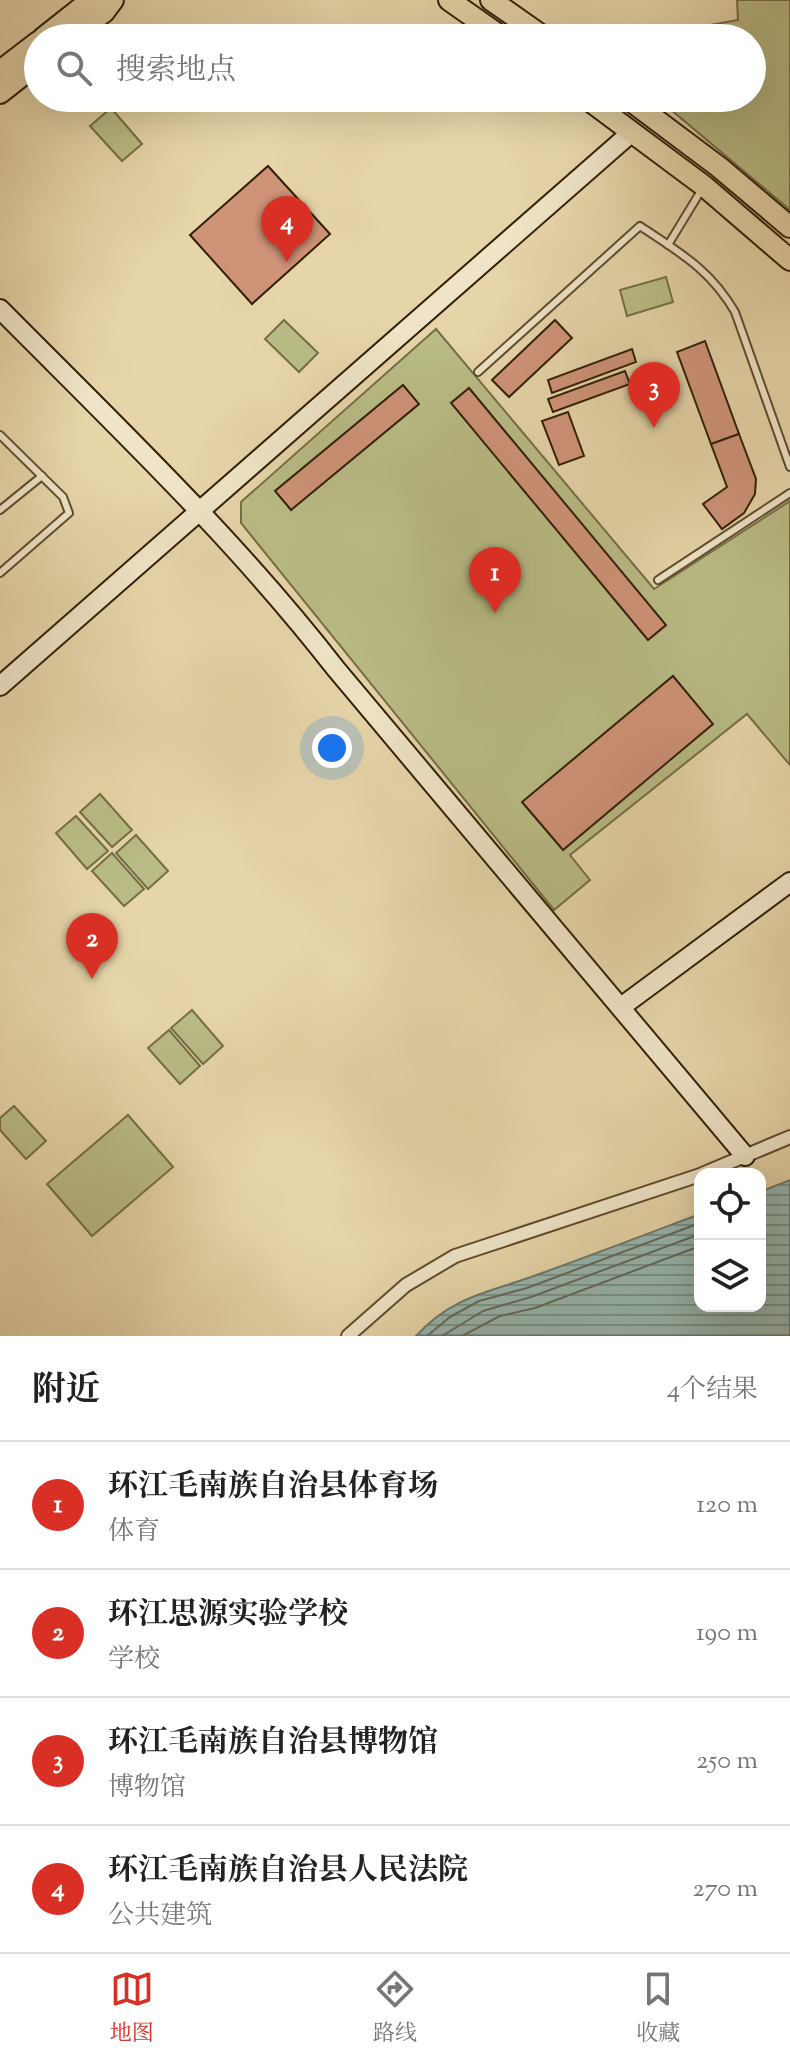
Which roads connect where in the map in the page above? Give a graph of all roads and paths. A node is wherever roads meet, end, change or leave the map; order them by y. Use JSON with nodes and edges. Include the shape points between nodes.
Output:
{"nodes":[{"id":1,"x":91,"y":0,"type":"edge"},
{"id":2,"x":113,"y":0,"type":"edge"},
{"id":3,"x":449,"y":0,"type":"edge"},
{"id":4,"x":491,"y":0,"type":"edge"},
{"id":5,"x":60,"y":24,"type":"edge"},
{"id":6,"x":88,"y":24,"type":"edge"},
{"id":7,"x":483,"y":24,"type":"edge"},
{"id":8,"x":525,"y":24,"type":"edge"},
{"id":9,"x":24,"y":52,"type":"edge"},
{"id":10,"x":0,"y":71,"type":"edge"},
{"id":11,"x":24,"y":74,"type":"edge"},
{"id":12,"x":0,"y":93,"type":"edge"},
{"id":13,"x":605,"y":112,"type":"edge"},
{"id":14,"x":646,"y":112,"type":"edge"},
{"id":15,"x":632,"y":132,"type":"junction"},
{"id":16,"x":704,"y":186,"type":"junction"},
{"id":17,"x":790,"y":227,"type":"edge"},
{"id":18,"x":668,"y":245,"type":"junction"},
{"id":19,"x":790,"y":260,"type":"edge"},
{"id":20,"x":0,"y":309,"type":"edge"},
{"id":21,"x":478,"y":372,"type":"dead end"},
{"id":22,"x":0,"y":435,"type":"edge"},
{"id":23,"x":790,"y":467,"type":"edge"},
{"id":24,"x":42,"y":476,"type":"junction"},
{"id":25,"x":790,"y":493,"type":"edge"},
{"id":26,"x":0,"y":510,"type":"edge"},
{"id":27,"x":201,"y":510,"type":"junction"},
{"id":28,"x":0,"y":573,"type":"edge"},
{"id":29,"x":658,"y":580,"type":"dead end"},
{"id":30,"x":0,"y":686,"type":"edge"},
{"id":31,"x":790,"y":882,"type":"edge"},
{"id":32,"x":621,"y":1007,"type":"junction"},
{"id":33,"x":790,"y":1137,"type":"edge"},
{"id":34,"x":745,"y":1156,"type":"junction"},
{"id":35,"x":716,"y":1168,"type":"edge"},
{"id":36,"x":694,"y":1176,"type":"edge"},
{"id":37,"x":348,"y":1336,"type":"edge"}],
"edges":[{"from":1,"to":5,"type":"main road"},
{"from":2,"to":6,"type":"main road"},
{"from":3,"to":7,"type":"main road"},
{"from":4,"to":8,"type":"main road"},
{"from":9,"to":10,"type":"main road"},
{"from":11,"to":12,"type":"main road"},
{"from":13,"to":15,"type":"main road"},
{"from":14,"to":17,"type":"main road"},
{"from":15,"to":16,"type":"main road"},
{"from":15,"to":27,"type":"street"},
{"from":16,"to":18,"type":"lane"},
{"from":16,"to":19,"type":"main road"},
{"from":18,"to":21,"type":"lane","via":[[640,226]]},
{"from":18,"to":23,"type":"lane","via":[[704,270],[735,312]]},
{"from":20,"to":27,"type":"street"},
{"from":22,"to":24,"type":"lane"},
{"from":24,"to":26,"type":"lane"},
{"from":24,"to":28,"type":"lane","via":[[63,497],[69,513]]},
{"from":25,"to":29,"type":"lane"},
{"from":27,"to":30,"type":"street"},
{"from":27,"to":32,"type":"street","via":[[273,589]]},
{"from":31,"to":32,"type":"street"},
{"from":32,"to":34,"type":"street"},
{"from":33,"to":34,"type":"street"},
{"from":34,"to":35,"type":"street"},
{"from":36,"to":37,"type":"street","via":[[455,1256],[399,1290]]}]}
